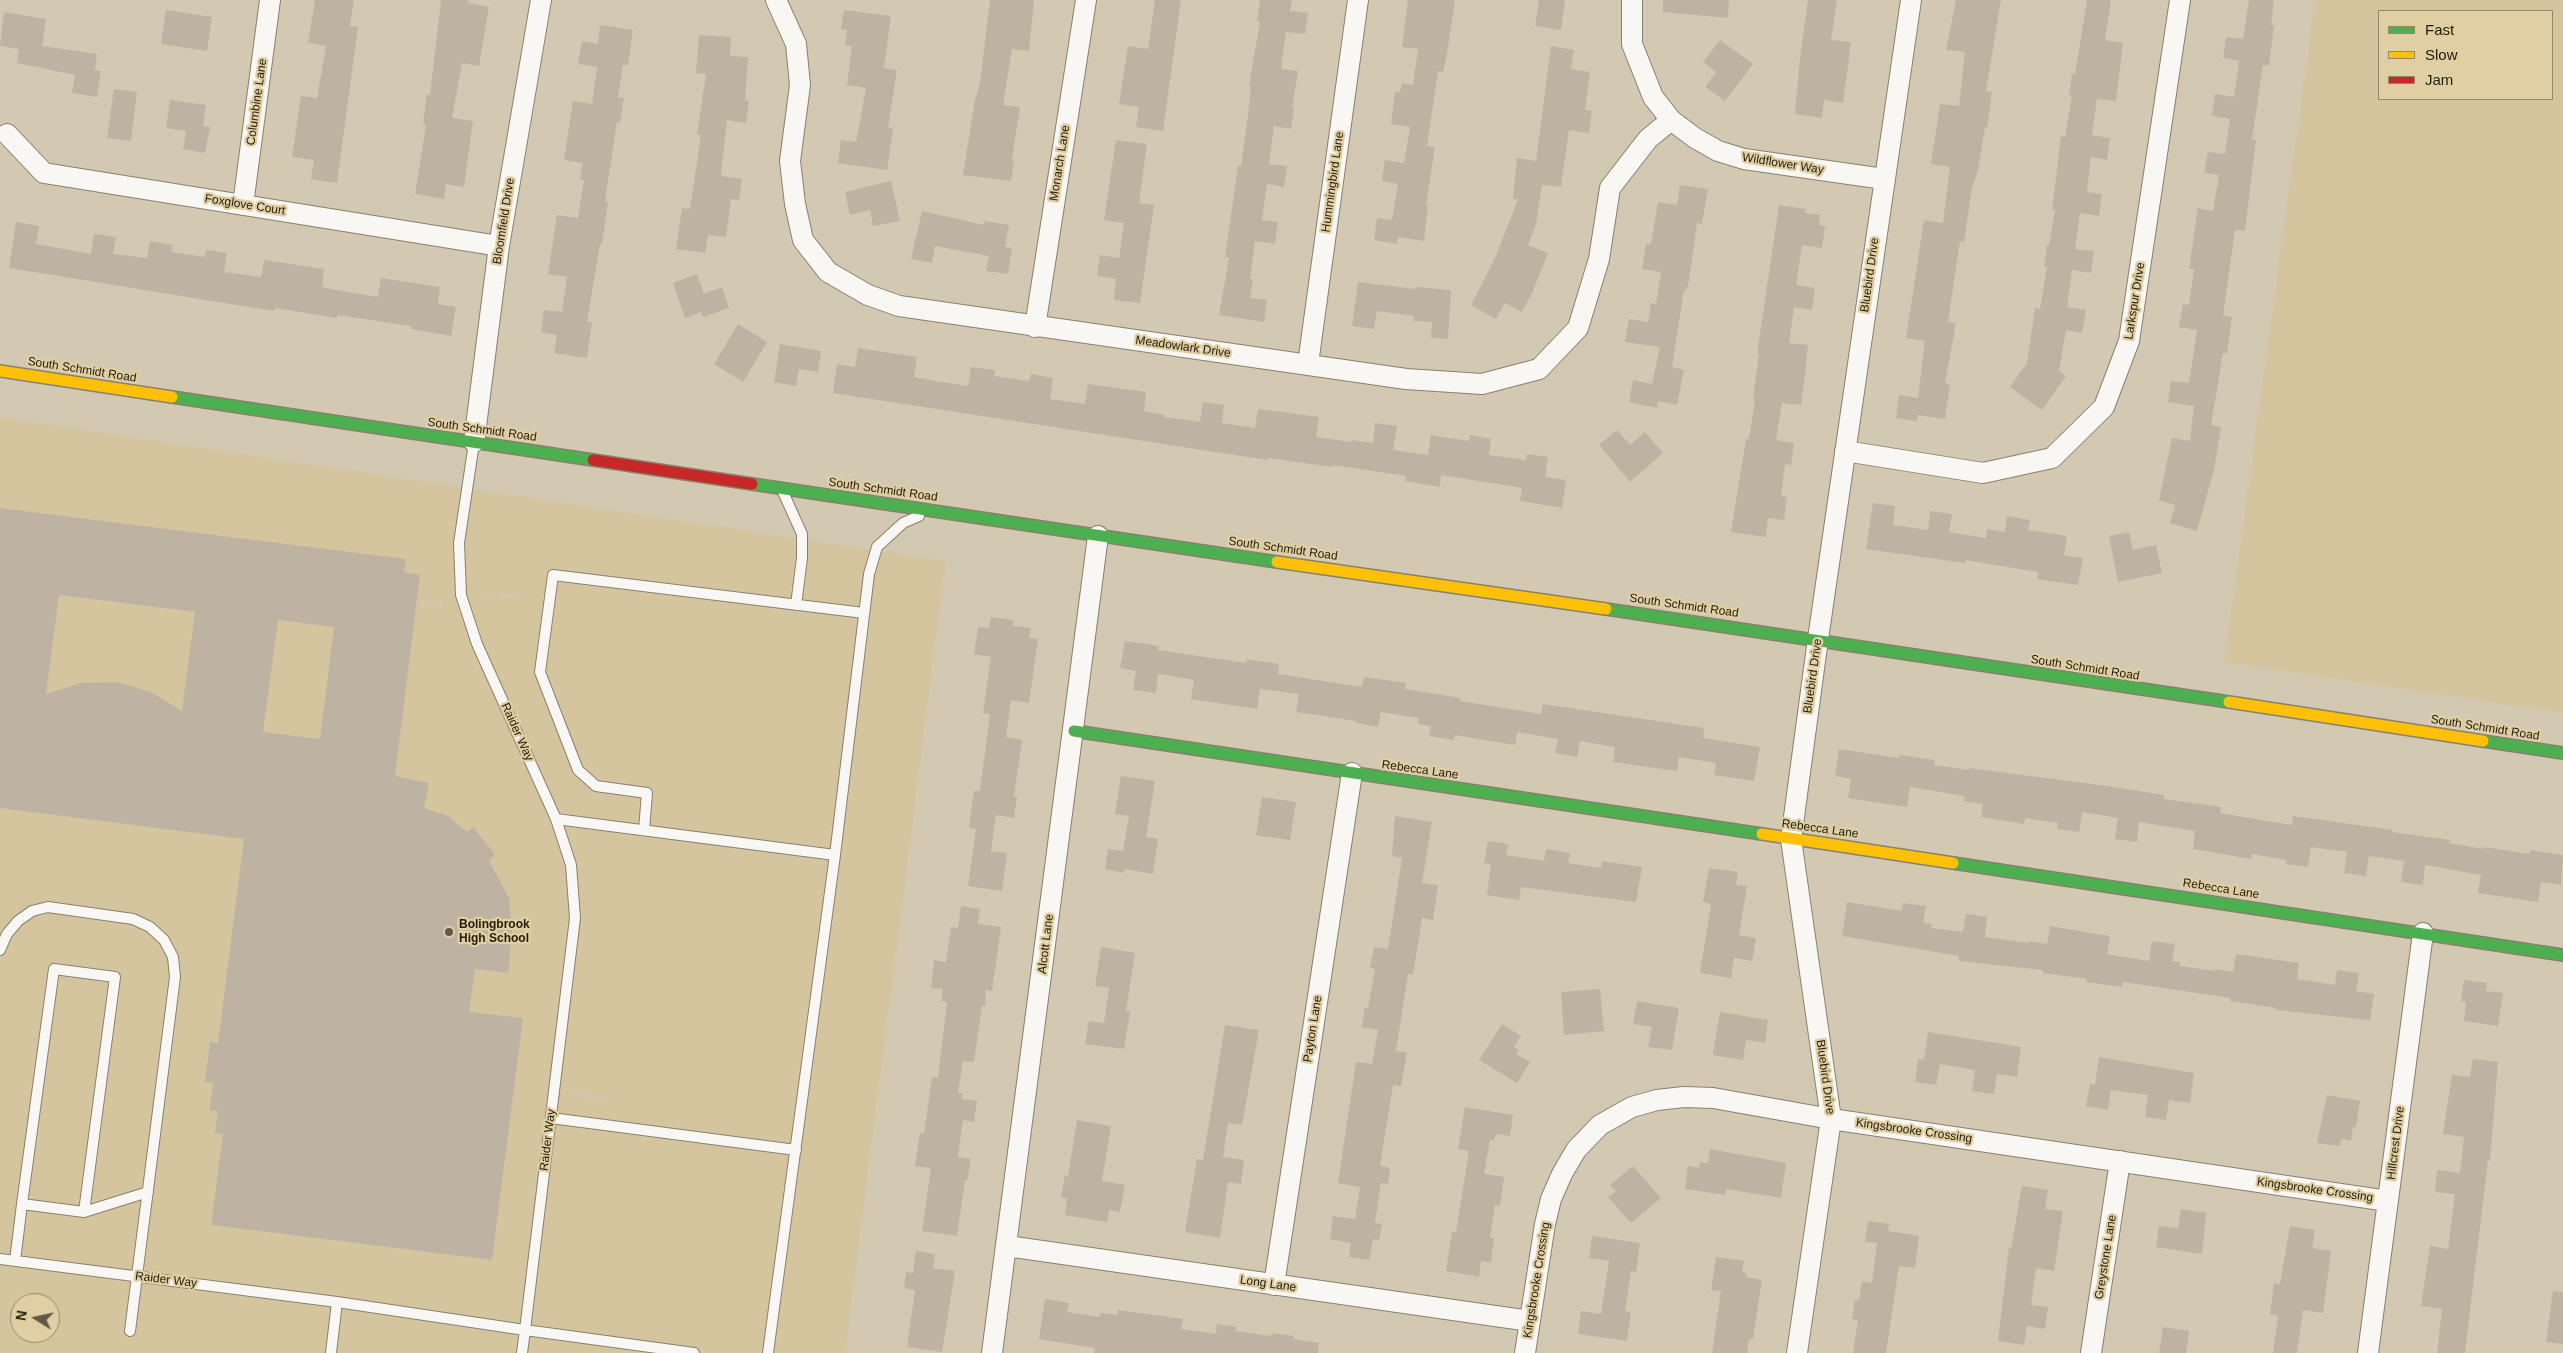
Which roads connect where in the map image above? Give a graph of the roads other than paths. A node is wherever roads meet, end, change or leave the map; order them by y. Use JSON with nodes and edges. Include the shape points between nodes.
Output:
{"nodes":[{"id":1,"x":270,"y":0,"type":"edge"},
{"id":2,"x":541,"y":0,"type":"edge"},
{"id":3,"x":776,"y":0,"type":"edge"},
{"id":4,"x":1086,"y":0,"type":"edge"},
{"id":5,"x":1358,"y":0,"type":"edge"},
{"id":6,"x":1632,"y":0,"type":"edge"},
{"id":7,"x":1911,"y":0,"type":"edge"},
{"id":8,"x":2180,"y":0,"type":"edge"},
{"id":9,"x":1671,"y":120,"type":"junction"},
{"id":10,"x":7,"y":134,"type":"dead end"},
{"id":11,"x":1884,"y":179,"type":"junction"},
{"id":12,"x":243,"y":204,"type":"junction"},
{"id":13,"x":499,"y":246,"type":"junction"},
{"id":14,"x":1035,"y":327,"type":"junction"},
{"id":15,"x":1308,"y":364,"type":"junction"},
{"id":16,"x":0,"y":371,"type":"edge"},
{"id":17,"x":474,"y":442,"type":"junction"},
{"id":18,"x":1845,"y":451,"type":"junction"},
{"id":19,"x":781,"y":488,"type":"junction"},
{"id":20,"x":930,"y":510,"type":"junction"},
{"id":21,"x":1098,"y":536,"type":"junction"},
{"id":22,"x":796,"y":605,"type":"junction"},
{"id":23,"x":864,"y":613,"type":"junction"},
{"id":24,"x":1818,"y":640,"type":"junction"},
{"id":25,"x":1074,"y":731,"type":"junction"},
{"id":26,"x":2563,"y":753,"type":"edge"},
{"id":27,"x":1352,"y":774,"type":"junction"},
{"id":28,"x":556,"y":819,"type":"junction"},
{"id":29,"x":644,"y":830,"type":"junction"},
{"id":30,"x":1791,"y":838,"type":"junction"},
{"id":31,"x":835,"y":855,"type":"junction"},
{"id":32,"x":2423,"y":933,"type":"junction"},
{"id":33,"x":0,"y":950,"type":"edge"},
{"id":34,"x":2563,"y":955,"type":"edge"},
{"id":35,"x":551,"y":1118,"type":"junction"},
{"id":36,"x":1831,"y":1119,"type":"junction"},
{"id":37,"x":796,"y":1150,"type":"junction"},
{"id":38,"x":2120,"y":1162,"type":"junction"},
{"id":39,"x":148,"y":1192,"type":"junction"},
{"id":40,"x":2388,"y":1201,"type":"junction"},
{"id":41,"x":22,"y":1204,"type":"junction"},
{"id":42,"x":84,"y":1212,"type":"junction"},
{"id":43,"x":1007,"y":1246,"type":"junction"},
{"id":44,"x":0,"y":1259,"type":"edge"},
{"id":45,"x":15,"y":1261,"type":"junction"},
{"id":46,"x":137,"y":1276,"type":"junction"},
{"id":47,"x":1274,"y":1285,"type":"junction"},
{"id":48,"x":338,"y":1302,"type":"junction"},
{"id":49,"x":1530,"y":1321,"type":"junction"},
{"id":50,"x":525,"y":1330,"type":"junction"},
{"id":51,"x":130,"y":1331,"type":"dead end"},
{"id":52,"x":331,"y":1353,"type":"edge"},
{"id":53,"x":522,"y":1353,"type":"edge"},
{"id":54,"x":694,"y":1353,"type":"edge"},
{"id":55,"x":768,"y":1353,"type":"edge"},
{"id":56,"x":992,"y":1353,"type":"edge"},
{"id":57,"x":1525,"y":1353,"type":"edge"},
{"id":58,"x":1797,"y":1353,"type":"edge"},
{"id":59,"x":2091,"y":1353,"type":"edge"},
{"id":60,"x":2368,"y":1353,"type":"edge"}],
"edges":[{"from":1,"to":12,"type":"street","name":"Columbine Lane"},
{"from":2,"to":13,"type":"street","name":"Bloomfield Drive"},
{"from":3,"to":14,"type":"street","name":"Meadowlark Drive","via":[[796,44],[800,85],[790,160],[795,204],[803,240],[828,272],[868,295],[899,306]]},
{"from":4,"to":14,"type":"street","name":"Monarch Lane"},
{"from":5,"to":15,"type":"street","name":"Hummingbird Lane"},
{"from":6,"to":9,"type":"street","name":"Wildflower Way","via":[[1632,44],[1654,97]]},
{"from":7,"to":11,"type":"street","name":"Bluebird Drive"},
{"from":8,"to":18,"type":"street","name":"Larkspur Drive","via":[[2129,341],[2104,407],[2052,458],[1983,473]]},
{"from":9,"to":11,"type":"street","name":"Wildflower Way","via":[[1718,151],[1744,159]]},
{"from":9,"to":15,"type":"street","name":"Meadowlark Drive","via":[[1648,139],[1610,188],[1599,259],[1578,328],[1539,369],[1482,384],[1406,379]]},
{"from":10,"to":12,"type":"street","name":"Foxglove Court","via":[[44,173]]},
{"from":11,"to":18,"type":"street","name":"Bluebird Drive"},
{"from":12,"to":13,"type":"street","name":"Foxglove Court"},
{"from":13,"to":17,"type":"street","name":"Bloomfield Drive"},
{"from":14,"to":15,"type":"street","name":"Meadowlark Drive"},
{"from":16,"to":17,"type":"street","name":"South Schmidt Road"},
{"from":17,"to":19,"type":"street","name":"South Schmidt Road"},
{"from":17,"to":28,"type":"lane","name":"Raider Way","via":[[459,543],[461,595],[477,644]]},
{"from":18,"to":24,"type":"street","name":"Bluebird Drive"},
{"from":19,"to":20,"type":"street","name":"South Schmidt Road"},
{"from":19,"to":22,"type":"lane","via":[[802,534]]},
{"from":20,"to":21,"type":"street","name":"South Schmidt Road"},
{"from":20,"to":23,"type":"lane","via":[[903,523],[877,547]]},
{"from":21,"to":24,"type":"street","name":"South Schmidt Road"},
{"from":21,"to":25,"type":"street","name":"Alcott Lane"},
{"from":22,"to":23,"type":"lane"},
{"from":22,"to":29,"type":"lane","via":[[553,575],[540,672],[578,770],[596,786],[648,793]]},
{"from":23,"to":31,"type":"lane"},
{"from":24,"to":26,"type":"street","name":"South Schmidt Road"},
{"from":24,"to":30,"type":"street","name":"Bluebird Drive"},
{"from":25,"to":27,"type":"street","name":"Rebecca Lane"},
{"from":25,"to":43,"type":"street","name":"Alcott Lane"},
{"from":27,"to":30,"type":"street","name":"Rebecca Lane"},
{"from":27,"to":47,"type":"street","name":"Payton Lane"},
{"from":28,"to":29,"type":"lane"},
{"from":28,"to":35,"type":"lane","name":"Raider Way","via":[[571,865],[575,918]]},
{"from":29,"to":31,"type":"lane"},
{"from":30,"to":32,"type":"street","name":"Rebecca Lane"},
{"from":30,"to":36,"type":"street","name":"Bluebird Drive"},
{"from":31,"to":37,"type":"lane"},
{"from":32,"to":34,"type":"street","name":"Rebecca Lane"},
{"from":32,"to":40,"type":"street","name":"Hillcrest Drive"},
{"from":33,"to":39,"type":"lane","via":[[18,921],[32,911],[48,907],[133,919],[150,927],[164,940],[173,958],[175,977]]},
{"from":35,"to":37,"type":"lane"},
{"from":35,"to":50,"type":"lane","name":"Raider Way"},
{"from":36,"to":38,"type":"street","name":"Kingsbrooke Crossing"},
{"from":36,"to":49,"type":"street","name":"Kingsbrooke Crossing","via":[[1713,1098],[1684,1097],[1632,1107],[1600,1125],[1576,1150],[1551,1199]]},
{"from":36,"to":58,"type":"street","name":"Bluebird Drive"},
{"from":37,"to":55,"type":"lane"},
{"from":38,"to":40,"type":"street","name":"Kingsbrooke Crossing"},
{"from":38,"to":59,"type":"street","name":"Greystone Lane"},
{"from":39,"to":42,"type":"lane"},
{"from":39,"to":46,"type":"lane"},
{"from":40,"to":60,"type":"street","name":"Hillcrest Drive"},
{"from":41,"to":42,"type":"lane"},
{"from":41,"to":42,"type":"lane","via":[[54,969],[115,977]]},
{"from":41,"to":45,"type":"lane"},
{"from":43,"to":47,"type":"street","name":"Long Lane"},
{"from":43,"to":56,"type":"street","name":"Alcott Lane"},
{"from":44,"to":45,"type":"lane","name":"Raider Way"},
{"from":45,"to":46,"type":"lane","name":"Raider Way"},
{"from":46,"to":48,"type":"lane","name":"Raider Way"},
{"from":46,"to":51,"type":"lane"},
{"from":47,"to":49,"type":"street","name":"Long Lane"},
{"from":48,"to":50,"type":"lane","name":"Raider Way"},
{"from":48,"to":52,"type":"lane"},
{"from":49,"to":57,"type":"street","name":"Kingsbrooke Crossing"},
{"from":50,"to":53,"type":"lane"},
{"from":50,"to":54,"type":"lane"}]}
